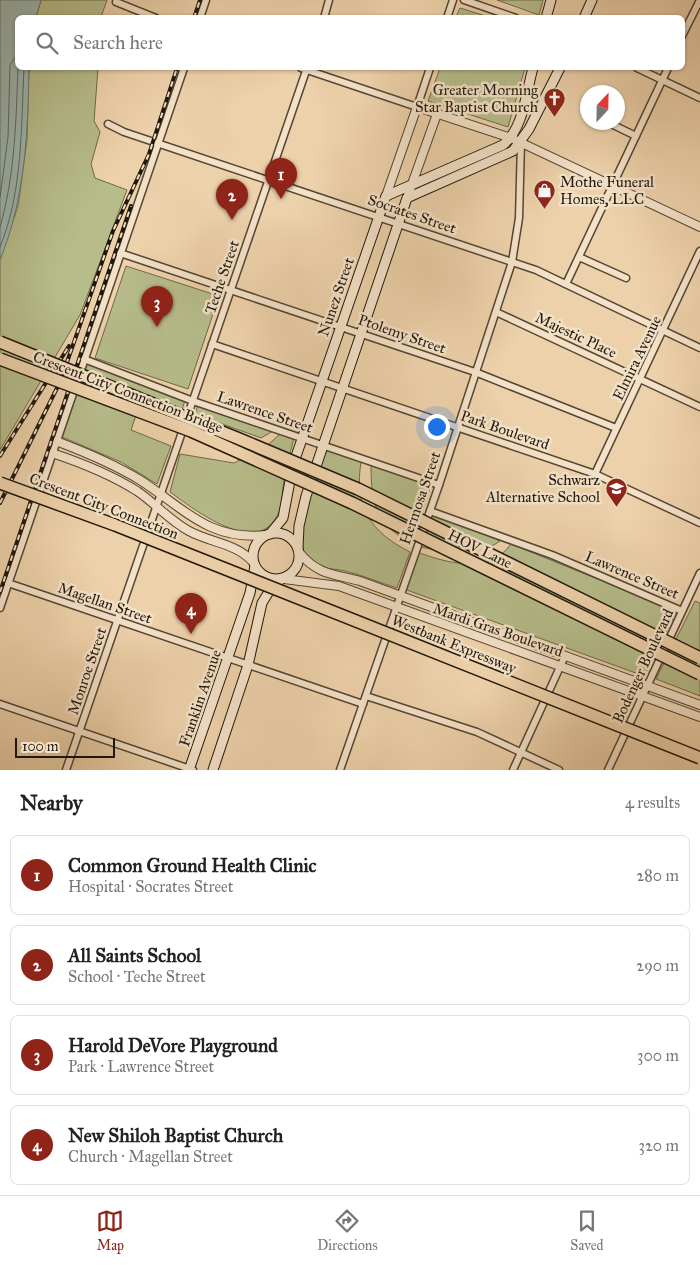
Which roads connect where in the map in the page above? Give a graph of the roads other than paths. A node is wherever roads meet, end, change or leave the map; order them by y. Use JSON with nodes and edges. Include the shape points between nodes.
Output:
{"nodes":[{"id":1,"x":206,"y":0,"type":"edge"},
{"id":2,"x":329,"y":0,"type":"edge"},
{"id":3,"x":453,"y":0,"type":"edge"},
{"id":4,"x":464,"y":0,"type":"edge"},
{"id":5,"x":551,"y":0,"type":"edge"},
{"id":6,"x":592,"y":0,"type":"edge"},
{"id":7,"x":700,"y":0,"type":"edge"},
{"id":8,"x":116,"y":2,"type":"dead end"},
{"id":9,"x":148,"y":15,"type":"edge"},
{"id":10,"x":201,"y":15,"type":"edge"},
{"id":11,"x":325,"y":15,"type":"edge"},
{"id":12,"x":448,"y":15,"type":"edge"},
{"id":13,"x":507,"y":15,"type":"edge"},
{"id":14,"x":547,"y":15,"type":"edge"},
{"id":15,"x":585,"y":15,"type":"edge"},
{"id":16,"x":685,"y":30,"type":"edge"},
{"id":17,"x":183,"y":70,"type":"edge"},
{"id":18,"x":304,"y":70,"type":"edge"},
{"id":19,"x":311,"y":70,"type":"edge"},
{"id":20,"x":429,"y":70,"type":"edge"},
{"id":21,"x":532,"y":70,"type":"edge"},
{"id":22,"x":559,"y":70,"type":"edge"},
{"id":23,"x":642,"y":70,"type":"edge"},
{"id":24,"x":667,"y":70,"type":"edge"},
{"id":25,"x":662,"y":79,"type":"junction"},
{"id":26,"x":700,"y":98,"type":"edge"},
{"id":27,"x":417,"y":107,"type":"junction"},
{"id":28,"x":437,"y":114,"type":"junction"},
{"id":29,"x":108,"y":124,"type":"dead end"},
{"id":30,"x":624,"y":130,"type":"edge"},
{"id":31,"x":636,"y":136,"type":"junction"},
{"id":32,"x":511,"y":138,"type":"junction"},
{"id":33,"x":521,"y":142,"type":"junction"},
{"id":34,"x":159,"y":143,"type":"junction"},
{"id":35,"x":267,"y":180,"type":"junction"},
{"id":36,"x":412,"y":186,"type":"junction"},
{"id":37,"x":612,"y":186,"type":"junction"},
{"id":38,"x":386,"y":196,"type":"junction"},
{"id":39,"x":407,"y":198,"type":"junction"},
{"id":40,"x":379,"y":216,"type":"junction"},
{"id":41,"x":398,"y":223,"type":"junction"},
{"id":42,"x":700,"y":227,"type":"edge"},
{"id":43,"x":700,"y":251,"type":"edge"},
{"id":44,"x":120,"y":253,"type":"junction"},
{"id":45,"x":579,"y":257,"type":"junction"},
{"id":46,"x":512,"y":262,"type":"junction"},
{"id":47,"x":626,"y":278,"type":"dead end"},
{"id":48,"x":566,"y":284,"type":"junction"},
{"id":49,"x":231,"y":290,"type":"junction"},
{"id":50,"x":496,"y":312,"type":"junction"},
{"id":51,"x":341,"y":326,"type":"junction"},
{"id":52,"x":361,"y":332,"type":"junction"},
{"id":53,"x":664,"y":332,"type":"junction"},
{"id":54,"x":0,"y":342,"type":"edge"},
{"id":55,"x":212,"y":344,"type":"junction"},
{"id":56,"x":700,"y":348,"type":"edge"},
{"id":57,"x":0,"y":359,"type":"edge"},
{"id":58,"x":84,"y":359,"type":"junction"},
{"id":59,"x":475,"y":372,"type":"junction"},
{"id":60,"x":640,"y":380,"type":"junction"},
{"id":61,"x":322,"y":382,"type":"junction"},
{"id":62,"x":342,"y":388,"type":"junction"},
{"id":63,"x":193,"y":401,"type":"junction"},
{"id":64,"x":700,"y":407,"type":"edge"},
{"id":65,"x":457,"y":426,"type":"junction"},
{"id":66,"x":616,"y":428,"type":"junction"},
{"id":67,"x":302,"y":438,"type":"junction"},
{"id":68,"x":56,"y":442,"type":"junction"},
{"id":69,"x":323,"y":445,"type":"junction"},
{"id":70,"x":52,"y":453,"type":"junction"},
{"id":71,"x":245,"y":455,"type":"joint"},
{"id":72,"x":595,"y":474,"type":"junction"},
{"id":73,"x":0,"y":483,"type":"edge"},
{"id":74,"x":439,"y":485,"type":"junction"},
{"id":75,"x":161,"y":495,"type":"junction"},
{"id":76,"x":157,"y":507,"type":"junction"},
{"id":77,"x":430,"y":511,"type":"junction"},
{"id":78,"x":700,"y":523,"type":"edge"},
{"id":79,"x":268,"y":535,"type":"junction"},
{"id":80,"x":299,"y":550,"type":"junction"},
{"id":81,"x":196,"y":557,"type":"joint"},
{"id":82,"x":254,"y":564,"type":"junction"},
{"id":83,"x":700,"y":573,"type":"edge"},
{"id":84,"x":282,"y":579,"type":"junction"},
{"id":85,"x":8,"y":584,"type":"junction"},
{"id":86,"x":399,"y":597,"type":"junction"},
{"id":87,"x":0,"y":608,"type":"edge"},
{"id":88,"x":395,"y":608,"type":"junction"},
{"id":89,"x":682,"y":611,"type":"junction"},
{"id":90,"x":118,"y":620,"type":"junction"},
{"id":91,"x":566,"y":656,"type":"junction"},
{"id":92,"x":228,"y":658,"type":"junction"},
{"id":93,"x":700,"y":658,"type":"edge"},
{"id":94,"x":248,"y":665,"type":"junction"},
{"id":95,"x":562,"y":667,"type":"junction"},
{"id":96,"x":700,"y":674,"type":"edge"},
{"id":97,"x":648,"y":686,"type":"junction"},
{"id":98,"x":366,"y":696,"type":"junction"},
{"id":99,"x":643,"y":696,"type":"junction"},
{"id":100,"x":0,"y":704,"type":"edge"},
{"id":101,"x":364,"y":704,"type":"junction"},
{"id":102,"x":700,"y":704,"type":"edge"},
{"id":103,"x":700,"y":717,"type":"edge"},
{"id":104,"x":80,"y":731,"type":"junction"},
{"id":105,"x":522,"y":752,"type":"junction"},
{"id":106,"x":700,"y":758,"type":"edge"},
{"id":107,"x":66,"y":770,"type":"edge"},
{"id":108,"x":191,"y":770,"type":"edge"},
{"id":109,"x":212,"y":770,"type":"edge"},
{"id":110,"x":340,"y":770,"type":"edge"},
{"id":111,"x":513,"y":770,"type":"edge"},
{"id":112,"x":559,"y":770,"type":"edge"},
{"id":113,"x":608,"y":770,"type":"edge"}],
"edges":[{"from":1,"to":10,"type":"street"},
{"from":2,"to":11,"type":"street"},
{"from":3,"to":12,"type":"street"},
{"from":4,"to":13,"type":"street"},
{"from":5,"to":14,"type":"main road"},
{"from":6,"to":15,"type":"main road"},
{"from":7,"to":16,"type":"street"},
{"from":8,"to":9,"type":"street"},
{"from":17,"to":34,"type":"street"},
{"from":18,"to":35,"type":"street","name":"Teche Street"},
{"from":19,"to":27,"type":"street"},
{"from":20,"to":27,"type":"street","name":"Nunez Street"},
{"from":21,"to":32,"type":"main road","via":[[518,126]]},
{"from":22,"to":33,"type":"main road"},
{"from":23,"to":25,"type":"street"},
{"from":24,"to":25,"type":"street"},
{"from":25,"to":26,"type":"street"},
{"from":25,"to":31,"type":"street"},
{"from":27,"to":28,"type":"street"},
{"from":27,"to":38,"type":"street","name":"Nunez Street"},
{"from":28,"to":32,"type":"street"},
{"from":28,"to":36,"type":"street"},
{"from":29,"to":34,"type":"street","name":"Socrates Street"},
{"from":30,"to":31,"type":"street"},
{"from":31,"to":37,"type":"street"},
{"from":32,"to":33,"type":"street"},
{"from":32,"to":36,"type":"main road","via":[[503,145]]},
{"from":33,"to":37,"type":"street"},
{"from":33,"to":39,"type":"main road","via":[[508,154]]},
{"from":33,"to":46,"type":"street","name":"Hermosa Street","via":[[519,218]]},
{"from":34,"to":35,"type":"street","name":"Socrates Street"},
{"from":34,"to":44,"type":"street"},
{"from":35,"to":40,"type":"street","name":"Socrates Street"},
{"from":35,"to":49,"type":"street","name":"Teche Street"},
{"from":36,"to":38,"type":"main road"},
{"from":36,"to":39,"type":"street"},
{"from":37,"to":42,"type":"street"},
{"from":37,"to":45,"type":"street"},
{"from":38,"to":40,"type":"main road","name":"Nunez Street"},
{"from":39,"to":41,"type":"main road"},
{"from":40,"to":41,"type":"street","name":"Socrates Street"},
{"from":40,"to":51,"type":"main road","name":"Nunez Street"},
{"from":41,"to":46,"type":"street","name":"Socrates Street"},
{"from":41,"to":52,"type":"main road"},
{"from":43,"to":53,"type":"street","name":"Elmira Avenue"},
{"from":44,"to":49,"type":"street","name":"Ptolemy Street"},
{"from":44,"to":58,"type":"street"},
{"from":45,"to":47,"type":"street"},
{"from":45,"to":48,"type":"street"},
{"from":46,"to":48,"type":"street","name":"Socrates Street"},
{"from":46,"to":50,"type":"street","name":"Hermosa Street"},
{"from":48,"to":53,"type":"street","name":"Socrates Street"},
{"from":49,"to":51,"type":"street","name":"Ptolemy Street"},
{"from":49,"to":55,"type":"street","name":"Teche Street"},
{"from":50,"to":59,"type":"street","name":"Hermosa Street"},
{"from":50,"to":60,"type":"street","name":"Majestic Place"},
{"from":51,"to":52,"type":"street","name":"Ptolemy Street"},
{"from":51,"to":61,"type":"main road","name":"Nunez Street"},
{"from":52,"to":59,"type":"street","name":"Ptolemy Street"},
{"from":52,"to":62,"type":"main road"},
{"from":53,"to":56,"type":"street","name":"Socrates Street"},
{"from":53,"to":60,"type":"street","name":"Elmira Avenue"},
{"from":54,"to":93,"type":"highway","bridge":true,"via":[[358,489]]},
{"from":55,"to":61,"type":"street","name":"Park Boulevard"},
{"from":55,"to":63,"type":"street","name":"Teche Street"},
{"from":57,"to":71,"type":"highway","name":"Crescent City Connection Bridge","bridge":true,"via":[[191,431]]},
{"from":58,"to":63,"type":"street","name":"Lawrence Street"},
{"from":58,"to":68,"type":"street"},
{"from":59,"to":65,"type":"street","name":"Hermosa Street"},
{"from":59,"to":66,"type":"street","name":"Ptolemy Street"},
{"from":60,"to":64,"type":"street","name":"Majestic Place"},
{"from":60,"to":66,"type":"street","name":"Elmira Avenue"},
{"from":61,"to":62,"type":"street","name":"Park Boulevard"},
{"from":61,"to":67,"type":"main road","name":"Nunez Street"},
{"from":62,"to":65,"type":"street","name":"Park Boulevard"},
{"from":62,"to":69,"type":"main road"},
{"from":63,"to":67,"type":"street","name":"Lawrence Street"},
{"from":63,"to":75,"type":"street","name":"Teche Street"},
{"from":65,"to":72,"type":"street","name":"Park Boulevard"},
{"from":65,"to":74,"type":"street","name":"Hermosa Street"},
{"from":66,"to":72,"type":"street","name":"Elmira Avenue"},
{"from":67,"to":69,"type":"street","name":"Lawrence Street"},
{"from":67,"to":79,"type":"main road","name":"Nunez Street","via":[[293,465],[283,518]]},
{"from":68,"to":70,"type":"street"},
{"from":68,"to":75,"type":"street","via":[[117,467]]},
{"from":69,"to":74,"type":"street","name":"Lawrence Street"},
{"from":69,"to":80,"type":"main road","via":[[304,505]]},
{"from":70,"to":76,"type":"street","via":[[116,479]]},
{"from":70,"to":85,"type":"street"},
{"from":71,"to":96,"type":"highway","name":"HOV Lane","bridge":true,"via":[[361,507]]},
{"from":72,"to":78,"type":"street","name":"Park Boulevard"},
{"from":73,"to":81,"type":"highway","name":"Crescent City Connection","bridge":true},
{"from":74,"to":77,"type":"street","name":"Hermosa Street"},
{"from":75,"to":76,"type":"street","name":"Monroe Street"},
{"from":75,"to":79,"type":"street","via":[[184,514],[219,531],[242,536]]},
{"from":76,"to":82,"type":"street","via":[[190,532],[240,549]]},
{"from":76,"to":90,"type":"street","name":"Monroe Street"},
{"from":77,"to":86,"type":"street","name":"Hermosa Street"},
{"from":77,"to":89,"type":"street","name":"Lawrence Street","via":[[552,555]]},
{"from":79,"to":80,"type":"main road","via":[[288,536]]},
{"from":79,"to":82,"type":"main road","via":[[255,546]]},
{"from":80,"to":84,"type":"main road","via":[[297,568]]},
{"from":80,"to":86,"type":"street","name":"Mardi Gras Boulevard","via":[[316,570],[360,581]]},
{"from":81,"to":106,"type":"highway","name":"Westbank Expressway","bridge":true},
{"from":82,"to":84,"type":"main road","via":[[267,578]]},
{"from":82,"to":92,"type":"main road","name":"Franklin Avenue","via":[[250,593]]},
{"from":83,"to":89,"type":"street","name":"Bodenger Boulevard"},
{"from":84,"to":88,"type":"street","name":"Mardi Gras Boulevard","via":[[339,586]]},
{"from":84,"to":94,"type":"main road","via":[[273,585],[262,604]]},
{"from":85,"to":87,"type":"street"},
{"from":85,"to":90,"type":"street","name":"Magellan Street"},
{"from":86,"to":88,"type":"street","name":"Hermosa Street"},
{"from":86,"to":91,"type":"street","name":"Mardi Gras Boulevard"},
{"from":88,"to":95,"type":"street","name":"Mardi Gras Boulevard"},
{"from":88,"to":98,"type":"street","name":"Hermosa Street"},
{"from":89,"to":97,"type":"street","name":"Bodenger Boulevard"},
{"from":90,"to":92,"type":"street","name":"Magellan Street"},
{"from":90,"to":104,"type":"street","name":"Monroe Street"},
{"from":91,"to":95,"type":"street"},
{"from":91,"to":97,"type":"street","name":"Mardi Gras Boulevard"},
{"from":92,"to":94,"type":"street","name":"Magellan Street"},
{"from":92,"to":108,"type":"main road","name":"Franklin Avenue"},
{"from":94,"to":101,"type":"street","name":"Magellan Street"},
{"from":94,"to":109,"type":"main road"},
{"from":95,"to":99,"type":"street","name":"Mardi Gras Boulevard"},
{"from":95,"to":105,"type":"street"},
{"from":97,"to":99,"type":"street","name":"Bodenger Boulevard"},
{"from":97,"to":102,"type":"street","name":"Mardi Gras Boulevard"},
{"from":98,"to":101,"type":"street","name":"Hermosa Street"},
{"from":98,"to":105,"type":"street","via":[[477,732]]},
{"from":99,"to":103,"type":"street","name":"Mardi Gras Boulevard"},
{"from":99,"to":113,"type":"street","name":"Bodenger Boulevard"},
{"from":100,"to":104,"type":"street"},
{"from":101,"to":110,"type":"street","name":"Hermosa Street"},
{"from":104,"to":107,"type":"street","name":"Monroe Street"},
{"from":104,"to":108,"type":"street"},
{"from":105,"to":111,"type":"street"},
{"from":105,"to":112,"type":"street"}]}
